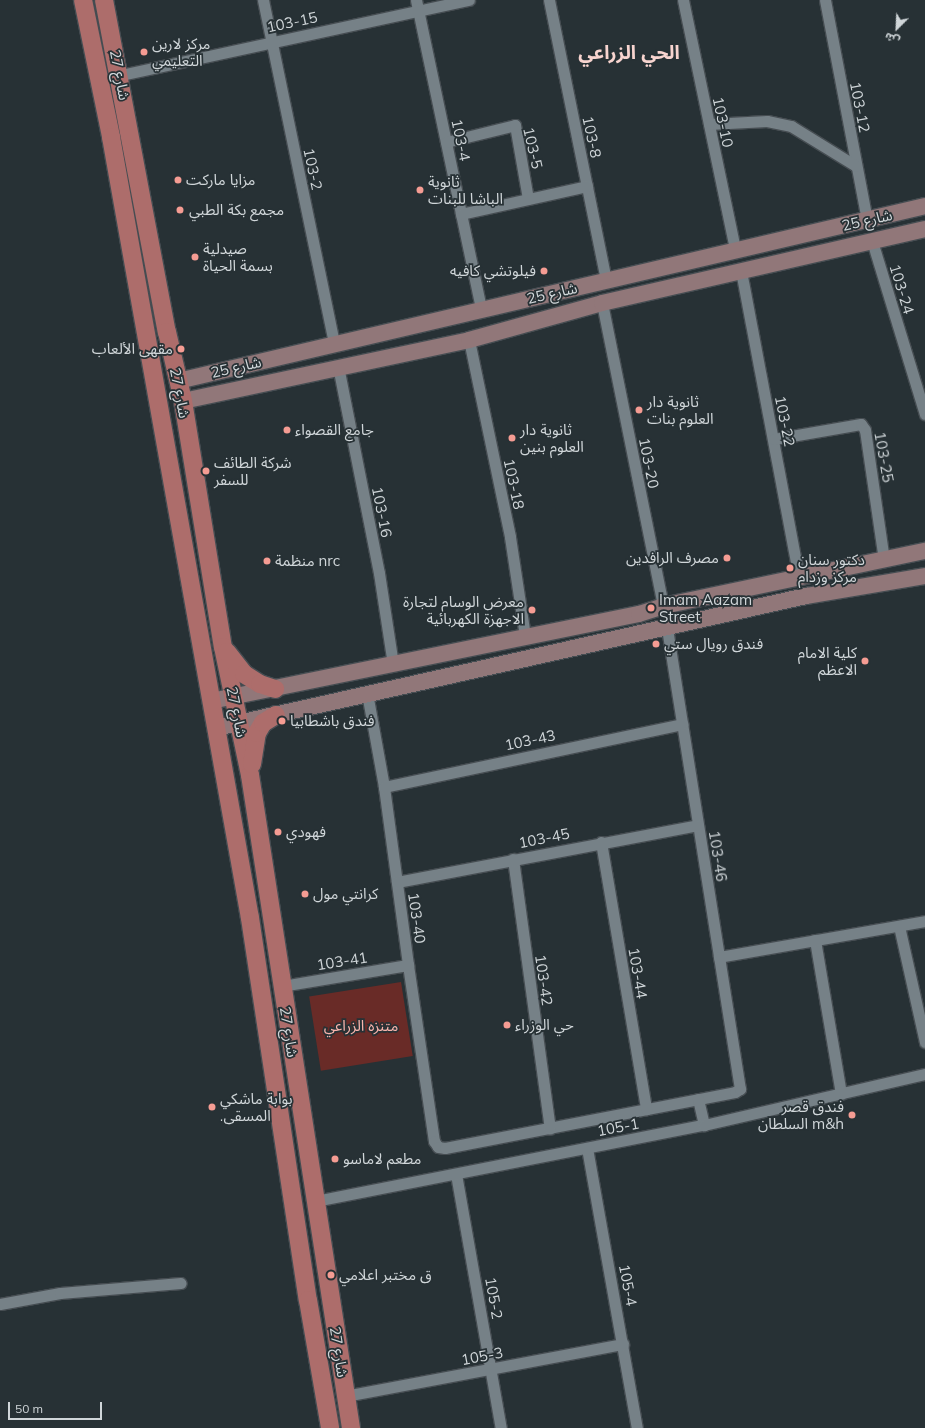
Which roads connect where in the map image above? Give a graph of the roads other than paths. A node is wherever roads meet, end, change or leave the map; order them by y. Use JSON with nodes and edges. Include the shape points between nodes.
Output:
{"nodes":[{"id":1,"x":83,"y":0,"type":"edge"},
{"id":2,"x":104,"y":0,"type":"edge"},
{"id":3,"x":264,"y":0,"type":"edge"},
{"id":4,"x":469,"y":0,"type":"edge"},
{"id":5,"x":549,"y":0,"type":"edge"},
{"id":6,"x":683,"y":0,"type":"edge"},
{"id":7,"x":825,"y":0,"type":"edge"},
{"id":8,"x":417,"y":5,"type":"edge"},
{"id":9,"x":271,"y":42,"type":"junction"},
{"id":10,"x":121,"y":75,"type":"junction"},
{"id":11,"x":709,"y":124,"type":"junction"},
{"id":12,"x":446,"y":142,"type":"junction"},
{"id":13,"x":856,"y":166,"type":"junction"},
{"id":14,"x":587,"y":186,"type":"junction"},
{"id":15,"x":528,"y":199,"type":"junction"},
{"id":16,"x":925,"y":206,"type":"edge"},
{"id":17,"x":461,"y":214,"type":"junction"},
{"id":18,"x":867,"y":220,"type":"junction"},
{"id":19,"x":925,"y":229,"type":"edge"},
{"id":20,"x":872,"y":241,"type":"junction"},
{"id":21,"x":735,"y":250,"type":"junction"},
{"id":22,"x":741,"y":271,"type":"junction"},
{"id":23,"x":606,"y":280,"type":"junction"},
{"id":24,"x":602,"y":303,"type":"junction"},
{"id":25,"x":481,"y":309,"type":"junction"},
{"id":26,"x":469,"y":340,"type":"junction"},
{"id":27,"x":334,"y":344,"type":"junction"},
{"id":28,"x":338,"y":366,"type":"junction"},
{"id":29,"x":178,"y":381,"type":"junction"},
{"id":30,"x":183,"y":401,"type":"junction"},
{"id":31,"x":925,"y":414,"type":"edge"},
{"id":32,"x":774,"y":439,"type":"junction"},
{"id":33,"x":925,"y":551,"type":"edge"},
{"id":34,"x":884,"y":560,"type":"junction"},
{"id":35,"x":799,"y":576,"type":"junction"},
{"id":36,"x":925,"y":576,"type":"edge"},
{"id":37,"x":663,"y":606,"type":"junction"},
{"id":38,"x":667,"y":628,"type":"junction"},
{"id":39,"x":526,"y":636,"type":"junction"},
{"id":40,"x":224,"y":648,"type":"junction"},
{"id":41,"x":393,"y":664,"type":"junction"},
{"id":42,"x":275,"y":689,"type":"junction"},
{"id":43,"x":367,"y":693,"type":"junction"},
{"id":44,"x":234,"y":698,"type":"junction"},
{"id":45,"x":211,"y":702,"type":"junction"},
{"id":46,"x":276,"y":715,"type":"junction"},
{"id":47,"x":240,"y":722,"type":"junction"},
{"id":48,"x":682,"y":724,"type":"junction"},
{"id":49,"x":216,"y":728,"type":"junction"},
{"id":50,"x":250,"y":775,"type":"junction"},
{"id":51,"x":384,"y":787,"type":"junction"},
{"id":52,"x":698,"y":825,"type":"junction"},
{"id":53,"x":601,"y":842,"type":"junction"},
{"id":54,"x":512,"y":859,"type":"junction"},
{"id":55,"x":397,"y":882,"type":"junction"},
{"id":56,"x":925,"y":920,"type":"edge"},
{"id":57,"x":899,"y":926,"type":"junction"},
{"id":58,"x":815,"y":940,"type":"junction"},
{"id":59,"x":719,"y":957,"type":"junction"},
{"id":60,"x":408,"y":965,"type":"junction"},
{"id":61,"x":282,"y":986,"type":"junction"},
{"id":62,"x":925,"y":1042,"type":"edge"},
{"id":63,"x":925,"y":1074,"type":"edge"},
{"id":64,"x":841,"y":1094,"type":"junction"},
{"id":65,"x":698,"y":1099,"type":"junction"},
{"id":66,"x":646,"y":1109,"type":"junction"},
{"id":67,"x":704,"y":1125,"type":"junction"},
{"id":68,"x":550,"y":1128,"type":"junction"},
{"id":69,"x":587,"y":1148,"type":"junction"},
{"id":70,"x":456,"y":1174,"type":"junction"},
{"id":71,"x":315,"y":1201,"type":"junction"},
{"id":72,"x":181,"y":1283,"type":"dead end"},
{"id":73,"x":0,"y":1304,"type":"edge"},
{"id":74,"x":624,"y":1344,"type":"junction"},
{"id":75,"x":492,"y":1369,"type":"junction"},
{"id":76,"x":345,"y":1396,"type":"junction"},
{"id":77,"x":330,"y":1428,"type":"edge"},
{"id":78,"x":351,"y":1428,"type":"edge"},
{"id":79,"x":501,"y":1428,"type":"edge"},
{"id":80,"x":637,"y":1428,"type":"edge"}],
"edges":[{"from":1,"to":45,"type":"main road","name":"شارع 27","via":[[111,138]]},
{"from":2,"to":10,"type":"main road","name":"شارع 27"},
{"from":3,"to":9,"type":"street","name":"103-2"},
{"from":4,"to":8,"type":"street","name":"103-15"},
{"from":5,"to":14,"type":"street","name":"103-8"},
{"from":6,"to":11,"type":"street","name":"103-10"},
{"from":7,"to":13,"type":"street","name":"103-12"},
{"from":8,"to":9,"type":"street","name":"103-15"},
{"from":8,"to":12,"type":"street","name":"103-4"},
{"from":9,"to":10,"type":"street","name":"103-15"},
{"from":9,"to":27,"type":"street","name":"103-2"},
{"from":10,"to":29,"type":"main road","name":"شارع 27"},
{"from":11,"to":13,"type":"street","via":[[767,121],[791,126]]},
{"from":11,"to":21,"type":"street","name":"103-10"},
{"from":12,"to":15,"type":"street","name":"103-5","via":[[515,125]]},
{"from":12,"to":17,"type":"street","name":"103-4"},
{"from":13,"to":18,"type":"street","name":"103-12"},
{"from":14,"to":15,"type":"street"},
{"from":14,"to":23,"type":"street","name":"103-8"},
{"from":15,"to":17,"type":"street"},
{"from":16,"to":18,"type":"street","name":"شارع 25"},
{"from":17,"to":25,"type":"street","name":"103-4"},
{"from":18,"to":21,"type":"street","name":"شارع 25"},
{"from":19,"to":20,"type":"street","name":"شارع 25"},
{"from":20,"to":22,"type":"street","name":"شارع 25"},
{"from":20,"to":31,"type":"street","name":"103-24"},
{"from":21,"to":23,"type":"street","name":"شارع 25"},
{"from":22,"to":24,"type":"street","name":"شارع 25"},
{"from":22,"to":32,"type":"street","name":"103-22"},
{"from":23,"to":25,"type":"street","name":"شارع 25"},
{"from":24,"to":26,"type":"street","name":"شارع 25"},
{"from":24,"to":37,"type":"street","name":"103-20"},
{"from":25,"to":27,"type":"street","name":"شارع 25"},
{"from":26,"to":28,"type":"street","name":"شارع 25"},
{"from":26,"to":39,"type":"street","name":"103-18","via":[[510,537]]},
{"from":27,"to":29,"type":"street","name":"شارع 25"},
{"from":28,"to":30,"type":"street","name":"شارع 25"},
{"from":28,"to":41,"type":"street","name":"103-16","via":[[379,573]]},
{"from":29,"to":30,"type":"main road","name":"شارع 27"},
{"from":30,"to":40,"type":"main road","name":"شارع 27"},
{"from":32,"to":34,"type":"street","name":"103-25","via":[[861,424],[865,430]]},
{"from":32,"to":35,"type":"street","name":"103-22"},
{"from":33,"to":34,"type":"street"},
{"from":34,"to":35,"type":"street"},
{"from":35,"to":37,"type":"street"},
{"from":36,"to":38,"type":"street","via":[[806,596]]},
{"from":37,"to":39,"type":"street","via":[[639,614]]},
{"from":38,"to":43,"type":"street"},
{"from":38,"to":48,"type":"street","name":"103-46"},
{"from":39,"to":41,"type":"street"},
{"from":40,"to":42,"type":"main road","via":[[244,674]]},
{"from":40,"to":44,"type":"main road","name":"شارع 27"},
{"from":41,"to":42,"type":"street"},
{"from":42,"to":44,"type":"street"},
{"from":43,"to":46,"type":"street"},
{"from":43,"to":51,"type":"street","name":"103-40"},
{"from":44,"to":45,"type":"street"},
{"from":44,"to":47,"type":"main road","name":"شارع 27"},
{"from":45,"to":49,"type":"main road","name":"شارع 27"},
{"from":46,"to":47,"type":"street"},
{"from":46,"to":50,"type":"main road","via":[[263,723],[257,733]]},
{"from":47,"to":49,"type":"street"},
{"from":47,"to":50,"type":"main road","name":"شارع 27"},
{"from":48,"to":51,"type":"street","name":"103-43"},
{"from":48,"to":52,"type":"street","name":"103-46"},
{"from":49,"to":77,"type":"main road","name":"شارع 27","via":[[250,918]]},
{"from":50,"to":61,"type":"main road","name":"شارع 27"},
{"from":51,"to":55,"type":"street","name":"103-40"},
{"from":52,"to":53,"type":"street","name":"103-45"},
{"from":52,"to":59,"type":"street","name":"103-46"},
{"from":53,"to":54,"type":"street","name":"103-45"},
{"from":53,"to":66,"type":"street","name":"103-44"},
{"from":54,"to":55,"type":"street","name":"103-45"},
{"from":54,"to":68,"type":"street","name":"103-42"},
{"from":55,"to":60,"type":"street","name":"103-40"},
{"from":56,"to":57,"type":"street"},
{"from":57,"to":58,"type":"street"},
{"from":57,"to":62,"type":"street"},
{"from":58,"to":59,"type":"street"},
{"from":58,"to":64,"type":"street"},
{"from":59,"to":65,"type":"street","name":"103-46","via":[[740,1089]]},
{"from":60,"to":61,"type":"street","name":"103-41"},
{"from":60,"to":68,"type":"street","name":"103-40","via":[[434,1141],[438,1147],[445,1148]]},
{"from":61,"to":71,"type":"main road","name":"شارع 27"},
{"from":63,"to":64,"type":"street","name":"105-1"},
{"from":64,"to":67,"type":"street","name":"105-1"},
{"from":65,"to":66,"type":"street"},
{"from":65,"to":67,"type":"street"},
{"from":66,"to":68,"type":"street"},
{"from":67,"to":69,"type":"street","name":"105-1"},
{"from":69,"to":70,"type":"street","name":"105-1"},
{"from":69,"to":74,"type":"street","name":"105-4"},
{"from":70,"to":71,"type":"street","name":"105-1"},
{"from":70,"to":75,"type":"street","name":"105-2"},
{"from":71,"to":76,"type":"main road","name":"شارع 27"},
{"from":72,"to":73,"type":"street","via":[[60,1293]]},
{"from":74,"to":75,"type":"street","name":"105-3"},
{"from":74,"to":80,"type":"street","name":"105-4"},
{"from":75,"to":76,"type":"street","name":"105-3"},
{"from":75,"to":79,"type":"street","name":"105-2"},
{"from":76,"to":78,"type":"main road","name":"شارع 27"}]}
